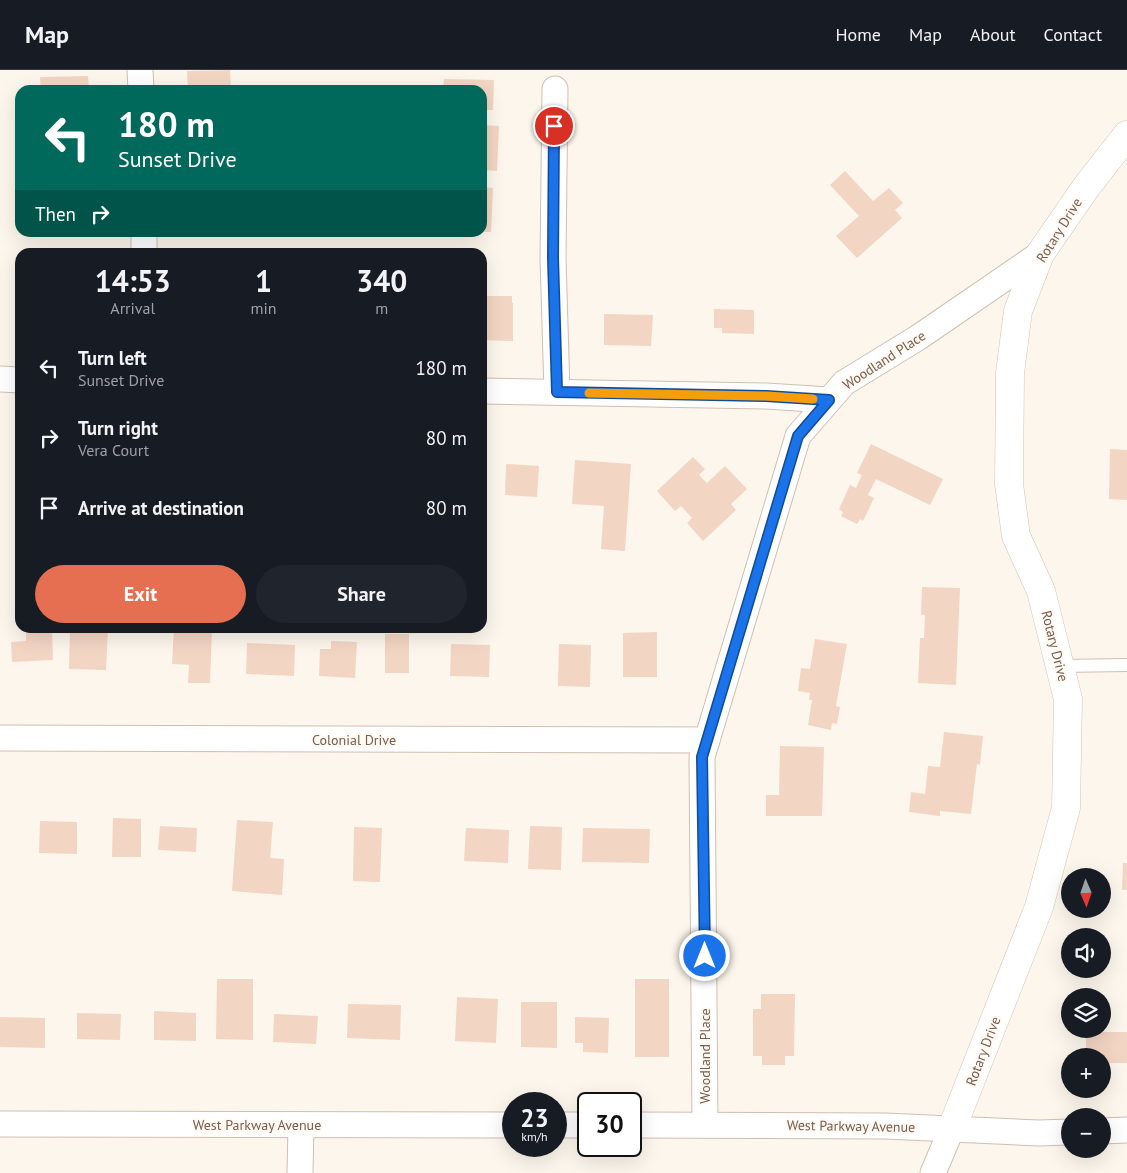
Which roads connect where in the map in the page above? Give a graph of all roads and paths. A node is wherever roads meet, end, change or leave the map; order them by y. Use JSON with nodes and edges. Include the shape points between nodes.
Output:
{"nodes":[{"id":1,"x":140,"y":70,"type":"edge"},
{"id":2,"x":141,"y":85,"type":"edge"},
{"id":3,"x":555,"y":89,"type":"dead end"},
{"id":4,"x":1127,"y":135,"type":"edge"},
{"id":5,"x":1040,"y":254,"type":"junction"},
{"id":6,"x":0,"y":379,"type":"edge"},
{"id":7,"x":15,"y":380,"type":"edge"},
{"id":8,"x":487,"y":391,"type":"edge"},
{"id":9,"x":557,"y":392,"type":"junction"},
{"id":10,"x":829,"y":400,"type":"junction"},
{"id":11,"x":1127,"y":665,"type":"edge"},
{"id":12,"x":1060,"y":666,"type":"junction"},
{"id":13,"x":0,"y":738,"type":"edge"},
{"id":14,"x":707,"y":740,"type":"junction"},
{"id":15,"x":0,"y":1124,"type":"edge"},
{"id":16,"x":300,"y":1125,"type":"junction"},
{"id":17,"x":502,"y":1125,"type":"edge"},
{"id":18,"x":642,"y":1125,"type":"edge"},
{"id":19,"x":705,"y":1125,"type":"junction"},
{"id":20,"x":952,"y":1128,"type":"junction"},
{"id":21,"x":1127,"y":1130,"type":"edge"},
{"id":22,"x":1111,"y":1131,"type":"edge"},
{"id":23,"x":1061,"y":1132,"type":"edge"},
{"id":24,"x":300,"y":1173,"type":"edge"},
{"id":25,"x":933,"y":1173,"type":"edge"}],
"edges":[{"from":1,"to":2,"type":"street"},
{"from":3,"to":9,"type":"street","via":[[553,258]]},
{"from":4,"to":5,"type":"street","name":"Rotary Drive"},
{"from":5,"to":10,"type":"street","name":"Woodland Place","via":[[919,337],[844,383]]},
{"from":5,"to":12,"type":"street","name":"Rotary Drive","via":[[1018,311],[1010,372],[1008,484],[1016,536],[1042,591]]},
{"from":6,"to":7,"type":"street"},
{"from":8,"to":9,"type":"street"},
{"from":9,"to":10,"type":"street"},
{"from":10,"to":14,"type":"street","name":"Woodland Place","via":[[798,436]]},
{"from":11,"to":12,"type":"lane"},
{"from":12,"to":20,"type":"street","name":"Rotary Drive","via":[[1068,699],[1066,808],[1039,907]]},
{"from":13,"to":14,"type":"street","name":"Colonial Drive"},
{"from":14,"to":19,"type":"street","name":"Woodland Place","via":[[702,757]]},
{"from":15,"to":16,"type":"street","name":"West Parkway Avenue"},
{"from":16,"to":17,"type":"street","name":"West Parkway Avenue"},
{"from":16,"to":24,"type":"street"},
{"from":18,"to":19,"type":"street","name":"West Parkway Avenue"},
{"from":19,"to":20,"type":"street","name":"West Parkway Avenue"},
{"from":20,"to":23,"type":"street","name":"West Parkway Avenue"},
{"from":20,"to":25,"type":"street","name":"Rotary Drive"},
{"from":21,"to":22,"type":"street"}]}
